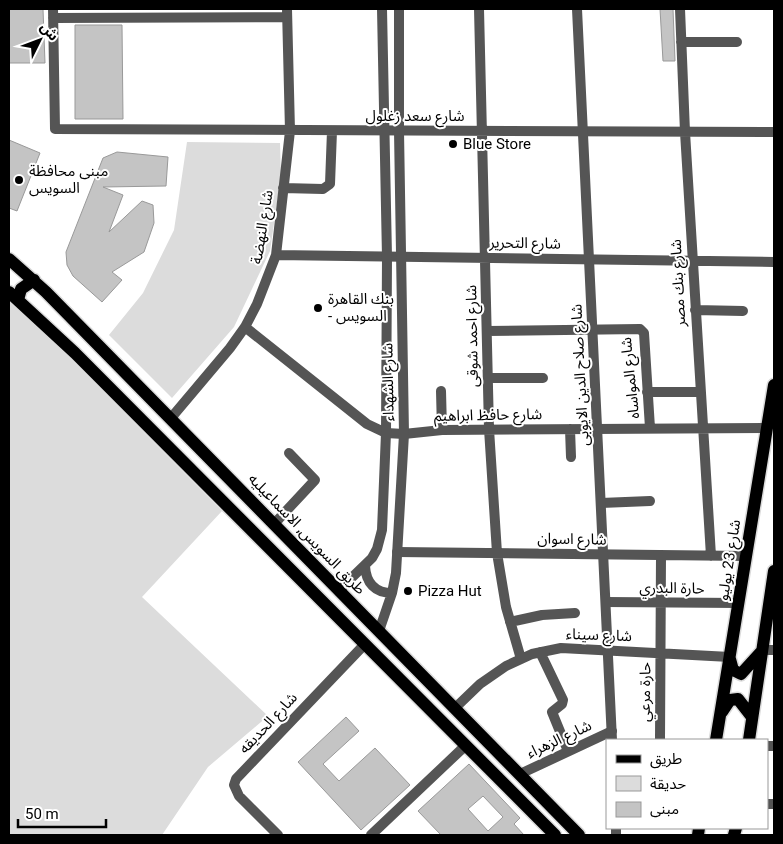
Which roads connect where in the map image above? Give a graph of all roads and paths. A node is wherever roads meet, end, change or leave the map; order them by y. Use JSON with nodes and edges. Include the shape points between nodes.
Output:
{"nodes":[{"id":1,"x":382,"y":9,"type":"edge"},
{"id":2,"x":399,"y":9,"type":"edge"},
{"id":3,"x":479,"y":9,"type":"edge"},
{"id":4,"x":577,"y":9,"type":"edge"},
{"id":5,"x":680,"y":9,"type":"edge"},
{"id":6,"x":287,"y":13,"type":"edge"},
{"id":7,"x":53,"y":14,"type":"edge"},
{"id":8,"x":681,"y":42,"type":"junction"},
{"id":9,"x":737,"y":42,"type":"dead end"},
{"id":10,"x":481,"y":130,"type":"junction"},
{"id":11,"x":583,"y":130,"type":"junction"},
{"id":12,"x":290,"y":131,"type":"junction"},
{"id":13,"x":332,"y":131,"type":"junction"},
{"id":14,"x":399,"y":131,"type":"junction"},
{"id":15,"x":383,"y":132,"type":"junction"},
{"id":16,"x":684,"y":132,"type":"junction"},
{"id":17,"x":774,"y":132,"type":"edge"},
{"id":18,"x":283,"y":188,"type":"junction"},
{"id":19,"x":276,"y":255,"type":"junction"},
{"id":20,"x":387,"y":257,"type":"junction"},
{"id":21,"x":402,"y":257,"type":"junction"},
{"id":22,"x":485,"y":258,"type":"junction"},
{"id":23,"x":9,"y":259,"type":"edge"},
{"id":24,"x":589,"y":259,"type":"junction"},
{"id":25,"x":692,"y":260,"type":"junction"},
{"id":26,"x":774,"y":262,"type":"edge"},
{"id":27,"x":34,"y":280,"type":"junction"},
{"id":28,"x":13,"y":296,"type":"edge"},
{"id":29,"x":695,"y":310,"type":"junction"},
{"id":30,"x":743,"y":312,"type":"dead end"},
{"id":31,"x":244,"y":327,"type":"junction"},
{"id":32,"x":593,"y":330,"type":"junction"},
{"id":33,"x":487,"y":331,"type":"junction"},
{"id":34,"x":488,"y":378,"type":"junction"},
{"id":35,"x":543,"y":378,"type":"dead end"},
{"id":36,"x":774,"y":386,"type":"edge"},
{"id":37,"x":441,"y":391,"type":"dead end"},
{"id":38,"x":647,"y":392,"type":"junction"},
{"id":39,"x":700,"y":392,"type":"junction"},
{"id":40,"x":171,"y":418,"type":"junction"},
{"id":41,"x":650,"y":428,"type":"junction"},
{"id":42,"x":702,"y":428,"type":"junction"},
{"id":43,"x":767,"y":428,"type":"junction"},
{"id":44,"x":489,"y":429,"type":"junction"},
{"id":45,"x":570,"y":429,"type":"junction"},
{"id":46,"x":598,"y":429,"type":"junction"},
{"id":47,"x":442,"y":430,"type":"junction"},
{"id":48,"x":386,"y":432,"type":"junction"},
{"id":49,"x":404,"y":434,"type":"junction"},
{"id":50,"x":289,"y":453,"type":"dead end"},
{"id":51,"x":571,"y":457,"type":"dead end"},
{"id":52,"x":650,"y":501,"type":"dead end"},
{"id":53,"x":601,"y":503,"type":"junction"},
{"id":54,"x":274,"y":524,"type":"junction"},
{"id":55,"x":397,"y":552,"type":"junction"},
{"id":56,"x":497,"y":553,"type":"junction"},
{"id":57,"x":604,"y":554,"type":"junction"},
{"id":58,"x":662,"y":555,"type":"junction"},
{"id":59,"x":710,"y":556,"type":"junction"},
{"id":60,"x":746,"y":556,"type":"junction"},
{"id":61,"x":365,"y":566,"type":"junction"},
{"id":62,"x":774,"y":571,"type":"edge"},
{"id":63,"x":339,"y":590,"type":"junction"},
{"id":64,"x":392,"y":593,"type":"junction"},
{"id":65,"x":606,"y":602,"type":"junction"},
{"id":66,"x":662,"y":602,"type":"junction"},
{"id":67,"x":739,"y":603,"type":"junction"},
{"id":68,"x":772,"y":605,"type":"edge"},
{"id":69,"x":575,"y":613,"type":"dead end"},
{"id":70,"x":510,"y":622,"type":"junction"},
{"id":71,"x":379,"y":631,"type":"junction"},
{"id":72,"x":364,"y":645,"type":"junction"},
{"id":73,"x":608,"y":649,"type":"junction"},
{"id":74,"x":768,"y":650,"type":"edge"},
{"id":75,"x":540,"y":652,"type":"junction"},
{"id":76,"x":661,"y":653,"type":"junction"},
{"id":77,"x":730,"y":657,"type":"junction"},
{"id":78,"x":521,"y":659,"type":"junction"},
{"id":79,"x":455,"y":708,"type":"junction"},
{"id":80,"x":720,"y":716,"type":"junction"},
{"id":81,"x":752,"y":717,"type":"junction"},
{"id":82,"x":612,"y":736,"type":"edge"},
{"id":83,"x":660,"y":739,"type":"edge"},
{"id":84,"x":716,"y":739,"type":"edge"},
{"id":85,"x":749,"y":739,"type":"edge"},
{"id":86,"x":464,"y":747,"type":"junction"},
{"id":87,"x":568,"y":751,"type":"junction"},
{"id":88,"x":520,"y":774,"type":"junction"},
{"id":89,"x":278,"y":835,"type":"edge"},
{"id":90,"x":371,"y":835,"type":"edge"},
{"id":91,"x":554,"y":835,"type":"edge"},
{"id":92,"x":579,"y":835,"type":"edge"}],
"edges":[{"from":1,"to":15,"type":"street","name":"شارع الشهداء"},
{"from":2,"to":14,"type":"street","name":"شارع الشهداء"},
{"from":3,"to":10,"type":"street","name":"شارع احمد شوقى"},
{"from":4,"to":11,"type":"street","name":"شارع صلاح الدين الايوبى"},
{"from":5,"to":8,"type":"street","name":"شارع بنك مصر"},
{"from":6,"to":7,"type":"street"},
{"from":6,"to":12,"type":"street","name":"شارع النهضة"},
{"from":7,"to":12,"type":"street","name":"شارع سعد زغلول","via":[[55,129]]},
{"from":8,"to":9,"type":"street"},
{"from":8,"to":16,"type":"street","name":"شارع بنك مصر"},
{"from":10,"to":11,"type":"street","name":"شارع سعد زغلول"},
{"from":10,"to":14,"type":"street","name":"شارع سعد زغلول"},
{"from":10,"to":22,"type":"street","name":"شارع احمد شوقى"},
{"from":11,"to":16,"type":"street","name":"شارع سعد زغلول"},
{"from":11,"to":24,"type":"street","name":"شارع صلاح الدين الايوبى"},
{"from":12,"to":13,"type":"street","name":"شارع سعد زغلول"},
{"from":12,"to":18,"type":"street","name":"شارع النهضة"},
{"from":13,"to":15,"type":"street","name":"شارع سعد زغلول"},
{"from":13,"to":18,"type":"street","via":[[330,184],[323,189]]},
{"from":14,"to":15,"type":"street","name":"شارع سعد زغلول"},
{"from":14,"to":21,"type":"street","name":"شارع الشهداء"},
{"from":15,"to":20,"type":"street","name":"شارع الشهداء"},
{"from":16,"to":17,"type":"street","name":"شارع سعد زغلول"},
{"from":16,"to":25,"type":"street","name":"شارع بنك مصر"},
{"from":18,"to":19,"type":"street","name":"شارع النهضة"},
{"from":19,"to":20,"type":"street","name":"شارع التحرير"},
{"from":19,"to":31,"type":"street","name":"شارع النهضة","via":[[257,304]]},
{"from":20,"to":21,"type":"street","name":"شارع التحرير"},
{"from":20,"to":48,"type":"street","name":"شارع الشهداء"},
{"from":21,"to":22,"type":"street","name":"شارع التحرير"},
{"from":21,"to":49,"type":"street","name":"شارع الشهداء"},
{"from":22,"to":24,"type":"street","name":"شارع التحرير"},
{"from":22,"to":33,"type":"street","name":"شارع احمد شوقى"},
{"from":23,"to":27,"type":"main road","name":"طريق السويس, الاسماعيليه"},
{"from":24,"to":25,"type":"street","name":"شارع التحرير"},
{"from":24,"to":32,"type":"street","name":"شارع صلاح الدين الايوبى"},
{"from":25,"to":26,"type":"street","name":"شارع التحرير"},
{"from":25,"to":29,"type":"street","name":"شارع بنك مصر"},
{"from":27,"to":28,"type":"main road"},
{"from":27,"to":40,"type":"main road","name":"طريق السويس, الاسماعيليه"},
{"from":28,"to":72,"type":"main road","via":[[75,353]]},
{"from":29,"to":30,"type":"street"},
{"from":29,"to":39,"type":"street","name":"شارع بنك مصر"},
{"from":31,"to":40,"type":"street","name":"شارع النهضة"},
{"from":31,"to":48,"type":"street","name":"شارع حافظ ابراهيم","via":[[367,424]]},
{"from":32,"to":33,"type":"street","name":"شارع المواساه"},
{"from":32,"to":38,"type":"street","name":"شارع المواساه","via":[[637,328],[642,331]]},
{"from":32,"to":46,"type":"street","name":"شارع صلاح الدين الايوبى"},
{"from":33,"to":34,"type":"street","name":"شارع احمد شوقى"},
{"from":34,"to":35,"type":"street"},
{"from":34,"to":44,"type":"street","name":"شارع احمد شوقى"},
{"from":36,"to":43,"type":"main road","name":"شارع 23 يوليو"},
{"from":37,"to":47,"type":"street"},
{"from":38,"to":39,"type":"street"},
{"from":38,"to":41,"type":"street","name":"شارع المواساه"},
{"from":39,"to":42,"type":"street","name":"شارع بنك مصر"},
{"from":40,"to":54,"type":"main road","name":"طريق السويس, الاسماعيليه"},
{"from":41,"to":42,"type":"street","name":"شارع حافظ ابراهيم"},
{"from":41,"to":46,"type":"street","name":"شارع حافظ ابراهيم"},
{"from":42,"to":43,"type":"street","name":"شارع حافظ ابراهيم"},
{"from":42,"to":59,"type":"street","name":"شارع بنك مصر"},
{"from":43,"to":60,"type":"main road","name":"شارع 23 يوليو"},
{"from":44,"to":45,"type":"street","name":"شارع حافظ ابراهيم"},
{"from":44,"to":47,"type":"street","name":"شارع حافظ ابراهيم"},
{"from":44,"to":56,"type":"street","name":"شارع احمد شوقى"},
{"from":45,"to":46,"type":"street","name":"شارع حافظ ابراهيم"},
{"from":45,"to":51,"type":"street"},
{"from":46,"to":53,"type":"street","name":"شارع صلاح الدين الايوبى"},
{"from":47,"to":49,"type":"street","name":"شارع حافظ ابراهيم"},
{"from":48,"to":49,"type":"street","name":"شارع حافظ ابراهيم"},
{"from":48,"to":61,"type":"street","name":"شارع الشهداء","via":[[382,530],[377,549]]},
{"from":49,"to":55,"type":"street","name":"شارع الشهداء"},
{"from":50,"to":54,"type":"street","via":[[315,480]]},
{"from":52,"to":53,"type":"street"},
{"from":53,"to":57,"type":"street","name":"شارع صلاح الدين الايوبى"},
{"from":54,"to":63,"type":"main road","name":"طريق السويس, الاسماعيليه"},
{"from":55,"to":56,"type":"street","name":"شارع اسوان"},
{"from":55,"to":64,"type":"street","name":"شارع الشهداء"},
{"from":56,"to":57,"type":"street","name":"شارع اسوان"},
{"from":56,"to":70,"type":"street","name":"شارع احمد شوقى"},
{"from":57,"to":58,"type":"street","name":"شارع اسوان"},
{"from":57,"to":65,"type":"street","name":"شارع صلاح الدين الايوبى"},
{"from":58,"to":59,"type":"street","name":"شارع اسوان"},
{"from":58,"to":66,"type":"street","name":"حارة مرعي"},
{"from":59,"to":60,"type":"street","name":"شارع اسوان"},
{"from":60,"to":67,"type":"main road","name":"شارع 23 يوليو"},
{"from":61,"to":63,"type":"street","name":"شارع الشهداء"},
{"from":61,"to":64,"type":"street","via":[[366,575],[375,589]]},
{"from":62,"to":68,"type":"main road"},
{"from":63,"to":71,"type":"main road","name":"طريق السويس, الاسماعيليه"},
{"from":64,"to":71,"type":"street","name":"شارع الشهداء"},
{"from":65,"to":66,"type":"street","name":"حارة البدري"},
{"from":65,"to":73,"type":"street","name":"شارع صلاح الدين الايوبى"},
{"from":66,"to":67,"type":"street","name":"حارة البدري"},
{"from":66,"to":76,"type":"street","name":"حارة مرعي"},
{"from":67,"to":77,"type":"main road","name":"شارع 23 يوليو"},
{"from":68,"to":74,"type":"main road"},
{"from":69,"to":70,"type":"street","via":[[542,615]]},
{"from":70,"to":78,"type":"street","name":"شارع احمد شوقى"},
{"from":71,"to":79,"type":"main road","name":"طريق السويس, الاسماعيليه"},
{"from":72,"to":86,"type":"main road"},
{"from":72,"to":89,"type":"street","name":"شارع الحديقه","via":[[236,779],[234,785],[240,796]]},
{"from":73,"to":75,"type":"street","name":"شارع سيناء","via":[[560,648]]},
{"from":73,"to":76,"type":"street","name":"شارع سيناء"},
{"from":73,"to":82,"type":"street","name":"شارع صلاح الدين الايوبى"},
{"from":74,"to":77,"type":"main road","via":[[741,674],[733,670]]},
{"from":74,"to":81,"type":"main road"},
{"from":75,"to":78,"type":"street","name":"شارع سيناء"},
{"from":75,"to":87,"type":"street","via":[[563,700],[552,712]]},
{"from":76,"to":77,"type":"street","name":"شارع سيناء"},
{"from":76,"to":83,"type":"street","name":"حارة مرعي"},
{"from":77,"to":80,"type":"main road","name":"شارع 23 يوليو"},
{"from":78,"to":79,"type":"street","name":"شارع سيناء","via":[[493,674]]},
{"from":79,"to":88,"type":"main road","name":"طريق السويس, الاسماعيليه"},
{"from":80,"to":81,"type":"main road","via":[[727,703],[734,699],[741,702]]},
{"from":80,"to":84,"type":"main road","name":"شارع 23 يوليو"},
{"from":81,"to":85,"type":"main road"},
{"from":82,"to":87,"type":"street","name":"شارع الزهراء"},
{"from":86,"to":90,"type":"street"},
{"from":86,"to":91,"type":"main road"},
{"from":87,"to":88,"type":"street","name":"شارع الزهراء"},
{"from":88,"to":92,"type":"main road","name":"طريق السويس, الاسماعيليه"}]}
